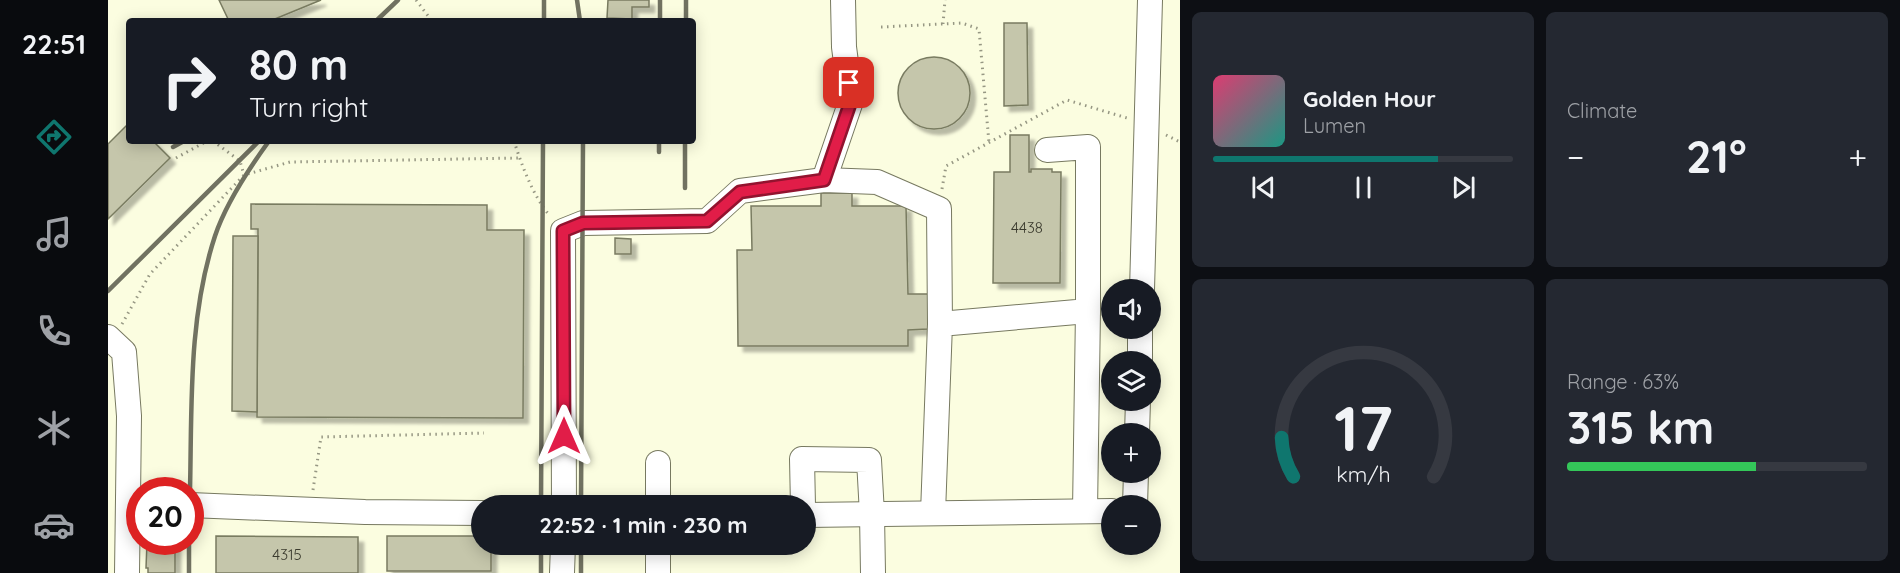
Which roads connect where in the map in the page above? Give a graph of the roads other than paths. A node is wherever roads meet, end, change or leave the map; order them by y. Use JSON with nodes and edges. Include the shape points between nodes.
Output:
{"nodes":[{"id":1,"x":843,"y":0,"type":"edge"},
{"id":2,"x":1150,"y":0,"type":"edge"},
{"id":3,"x":1047,"y":150,"type":"dead end"},
{"id":4,"x":824,"y":180,"type":"junction"},
{"id":5,"x":1142,"y":279,"type":"edge"},
{"id":6,"x":1088,"y":311,"type":"junction"},
{"id":7,"x":940,"y":324,"type":"junction"},
{"id":8,"x":110,"y":339,"type":"edge"},
{"id":9,"x":658,"y":463,"type":"dead end"},
{"id":10,"x":133,"y":477,"type":"edge"},
{"id":11,"x":564,"y":495,"type":"edge"},
{"id":12,"x":658,"y":495,"type":"edge"},
{"id":13,"x":803,"y":495,"type":"edge"},
{"id":14,"x":204,"y":506,"type":"edge"},
{"id":15,"x":1085,"y":511,"type":"junction"},
{"id":16,"x":1101,"y":511,"type":"edge"},
{"id":17,"x":471,"y":513,"type":"edge"},
{"id":18,"x":933,"y":513,"type":"junction"},
{"id":19,"x":873,"y":514,"type":"junction"},
{"id":20,"x":816,"y":515,"type":"edge"},
{"id":21,"x":129,"y":555,"type":"edge"},
{"id":22,"x":563,"y":555,"type":"edge"},
{"id":23,"x":658,"y":555,"type":"edge"},
{"id":24,"x":127,"y":573,"type":"edge"},
{"id":25,"x":562,"y":573,"type":"edge"},
{"id":26,"x":658,"y":573,"type":"edge"},
{"id":27,"x":873,"y":573,"type":"edge"}],
"edges":[{"from":1,"to":4,"type":"street","via":[[851,101]]},
{"from":2,"to":5,"type":"street"},
{"from":3,"to":6,"type":"street","via":[[1088,147]]},
{"from":4,"to":7,"type":"street","via":[[877,182],[939,209]]},
{"from":4,"to":11,"type":"street","via":[[740,192],[707,221],[583,223],[563,231]]},
{"from":6,"to":7,"type":"street"},
{"from":6,"to":15,"type":"street"},
{"from":7,"to":18,"type":"street"},
{"from":8,"to":10,"type":"street","via":[[124,352]]},
{"from":9,"to":12,"type":"street"},
{"from":13,"to":19,"type":"street","via":[[802,459],[869,460]]},
{"from":14,"to":17,"type":"street"},
{"from":15,"to":16,"type":"street"},
{"from":15,"to":18,"type":"street"},
{"from":18,"to":19,"type":"street"},
{"from":19,"to":20,"type":"street"},
{"from":19,"to":27,"type":"street"},
{"from":21,"to":24,"type":"street"},
{"from":22,"to":25,"type":"street"},
{"from":23,"to":26,"type":"street"}]}
